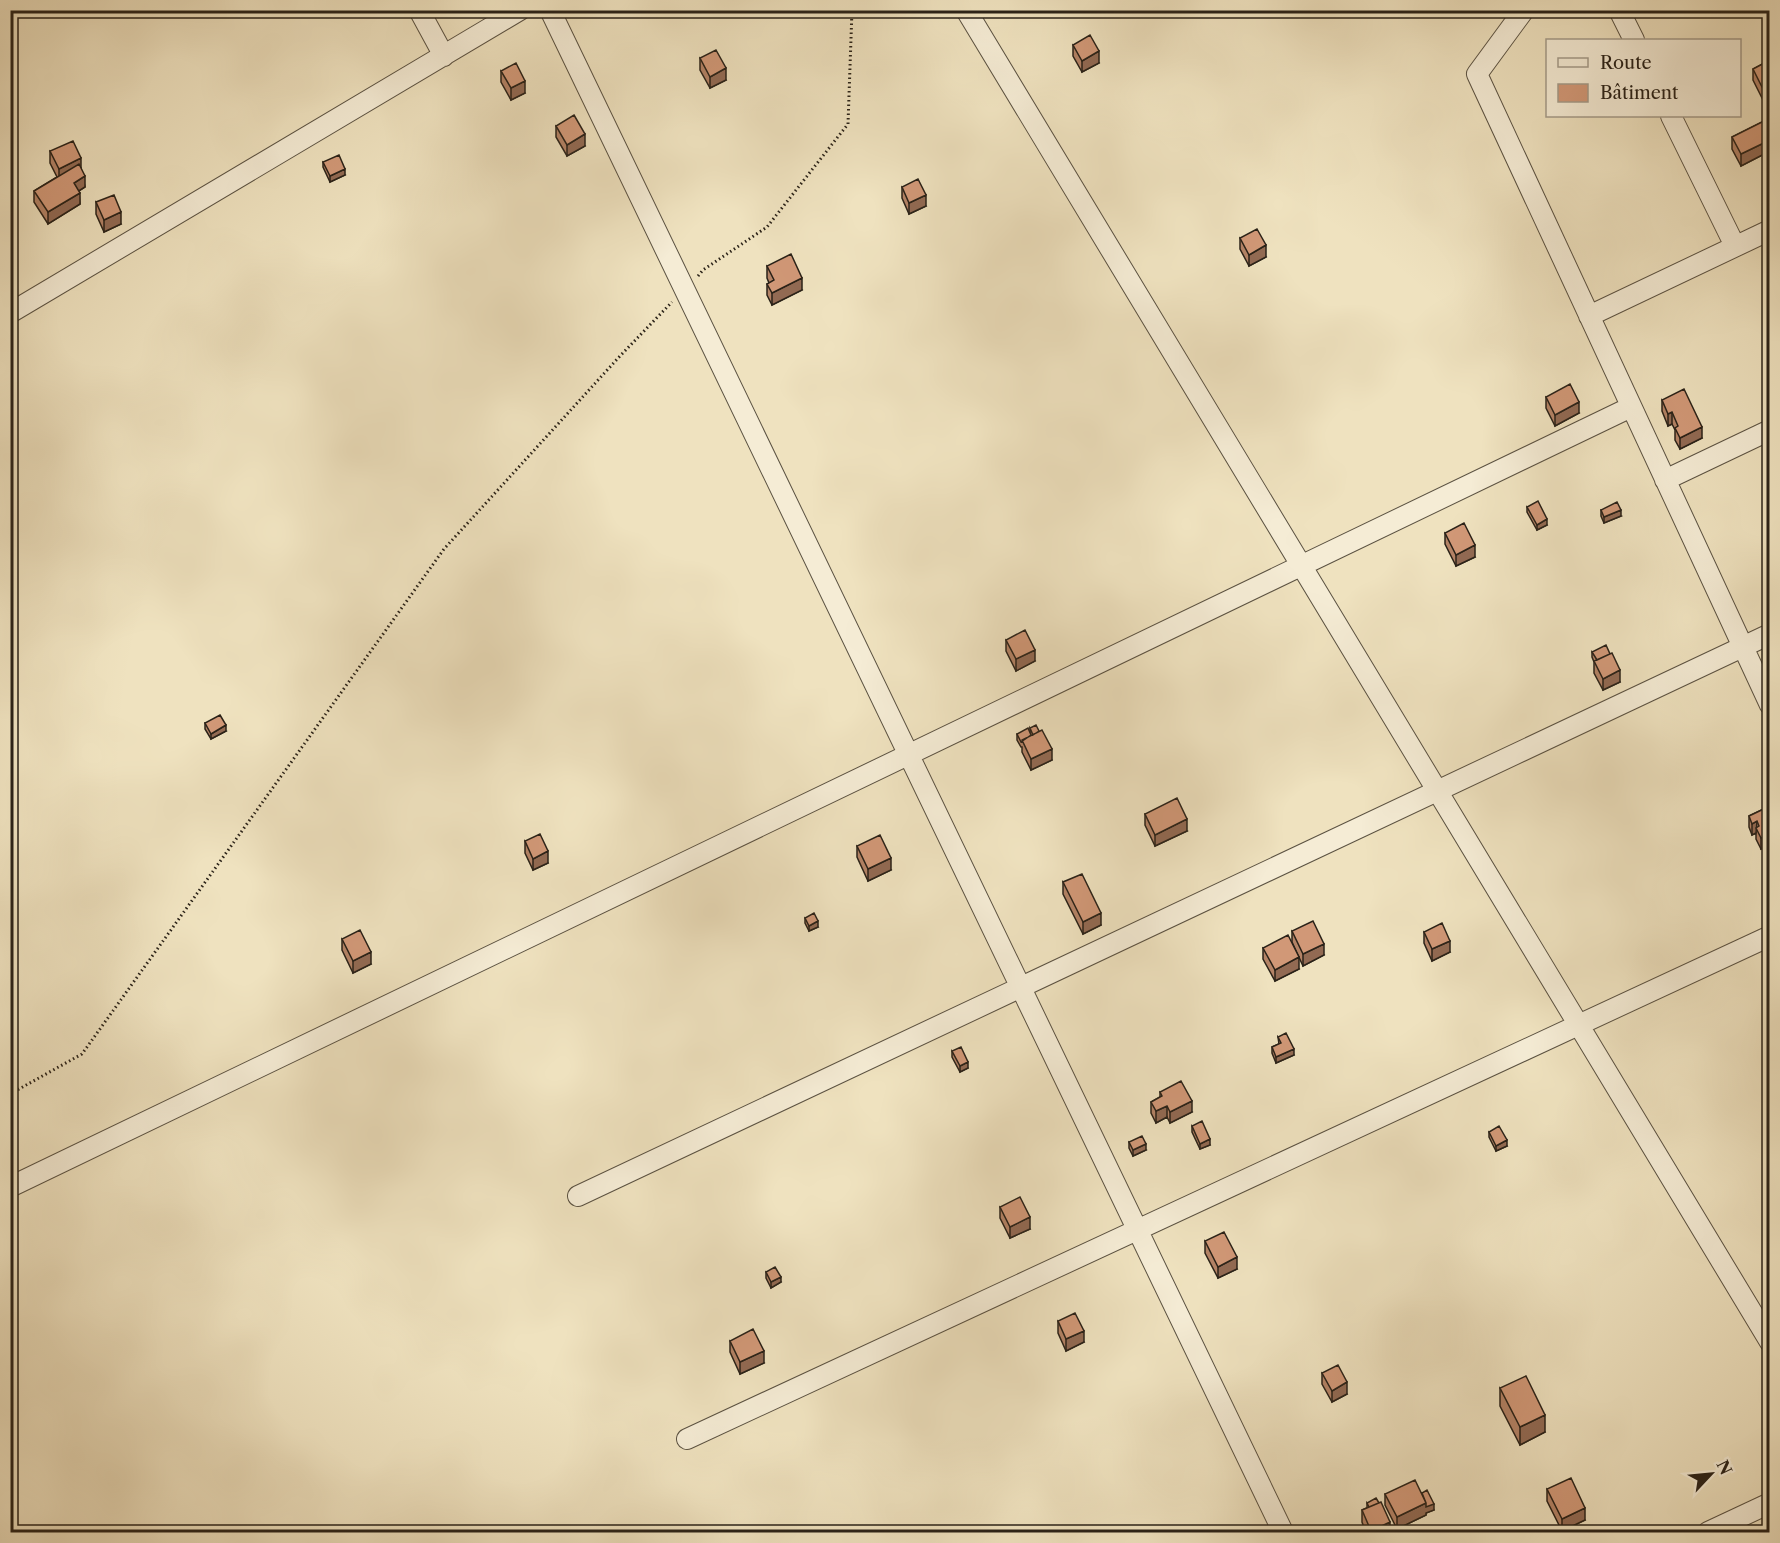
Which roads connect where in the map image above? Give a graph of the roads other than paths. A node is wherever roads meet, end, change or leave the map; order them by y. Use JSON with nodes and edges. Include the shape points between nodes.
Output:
{"nodes":[{"id":1,"x":419,"y":10,"type":"edge"},
{"id":2,"x":520,"y":10,"type":"edge"},
{"id":3,"x":550,"y":10,"type":"edge"},
{"id":4,"x":966,"y":10,"type":"edge"},
{"id":5,"x":1524,"y":10,"type":"edge"},
{"id":6,"x":1619,"y":10,"type":"edge"},
{"id":7,"x":1634,"y":39,"type":"edge"},
{"id":8,"x":444,"y":56,"type":"junction"},
{"id":9,"x":1671,"y":117,"type":"edge"},
{"id":10,"x":1770,"y":230,"type":"edge"},
{"id":11,"x":1735,"y":246,"type":"junction"},
{"id":12,"x":10,"y":314,"type":"edge"},
{"id":13,"x":1589,"y":315,"type":"junction"},
{"id":14,"x":1631,"y":408,"type":"junction"},
{"id":15,"x":1770,"y":430,"type":"edge"},
{"id":16,"x":1665,"y":480,"type":"junction"},
{"id":17,"x":1301,"y":566,"type":"junction"},
{"id":18,"x":1770,"y":634,"type":"edge"},
{"id":19,"x":1743,"y":647,"type":"junction"},
{"id":20,"x":1770,"y":705,"type":"edge"},
{"id":21,"x":908,"y":755,"type":"junction"},
{"id":22,"x":1437,"y":791,"type":"junction"},
{"id":23,"x":1770,"y":936,"type":"edge"},
{"id":24,"x":1020,"y":988,"type":"junction"},
{"id":25,"x":1578,"y":1025,"type":"junction"},
{"id":26,"x":10,"y":1187,"type":"edge"},
{"id":27,"x":578,"y":1196,"type":"dead end"},
{"id":28,"x":1137,"y":1230,"type":"junction"},
{"id":29,"x":1770,"y":1342,"type":"edge"},
{"id":30,"x":687,"y":1439,"type":"dead end"},
{"id":31,"x":1770,"y":1503,"type":"edge"},
{"id":32,"x":1283,"y":1533,"type":"edge"},
{"id":33,"x":1708,"y":1533,"type":"edge"}],
"edges":[{"from":1,"to":8,"type":"street"},
{"from":2,"to":8,"type":"street"},
{"from":3,"to":21,"type":"street"},
{"from":4,"to":17,"type":"street"},
{"from":5,"to":13,"type":"street","via":[[1477,74]]},
{"from":6,"to":7,"type":"street"},
{"from":8,"to":12,"type":"street"},
{"from":9,"to":11,"type":"street"},
{"from":10,"to":11,"type":"street"},
{"from":11,"to":13,"type":"street"},
{"from":13,"to":14,"type":"street"},
{"from":14,"to":16,"type":"street"},
{"from":14,"to":17,"type":"street"},
{"from":15,"to":16,"type":"street"},
{"from":16,"to":19,"type":"street"},
{"from":17,"to":21,"type":"street"},
{"from":17,"to":22,"type":"street"},
{"from":18,"to":19,"type":"street"},
{"from":19,"to":20,"type":"street"},
{"from":19,"to":22,"type":"street"},
{"from":21,"to":24,"type":"street"},
{"from":21,"to":26,"type":"street"},
{"from":22,"to":24,"type":"street"},
{"from":22,"to":25,"type":"street"},
{"from":23,"to":25,"type":"street"},
{"from":24,"to":27,"type":"street"},
{"from":24,"to":28,"type":"street"},
{"from":25,"to":28,"type":"street"},
{"from":25,"to":29,"type":"street"},
{"from":28,"to":30,"type":"street"},
{"from":28,"to":32,"type":"street"},
{"from":31,"to":33,"type":"street"}]}
